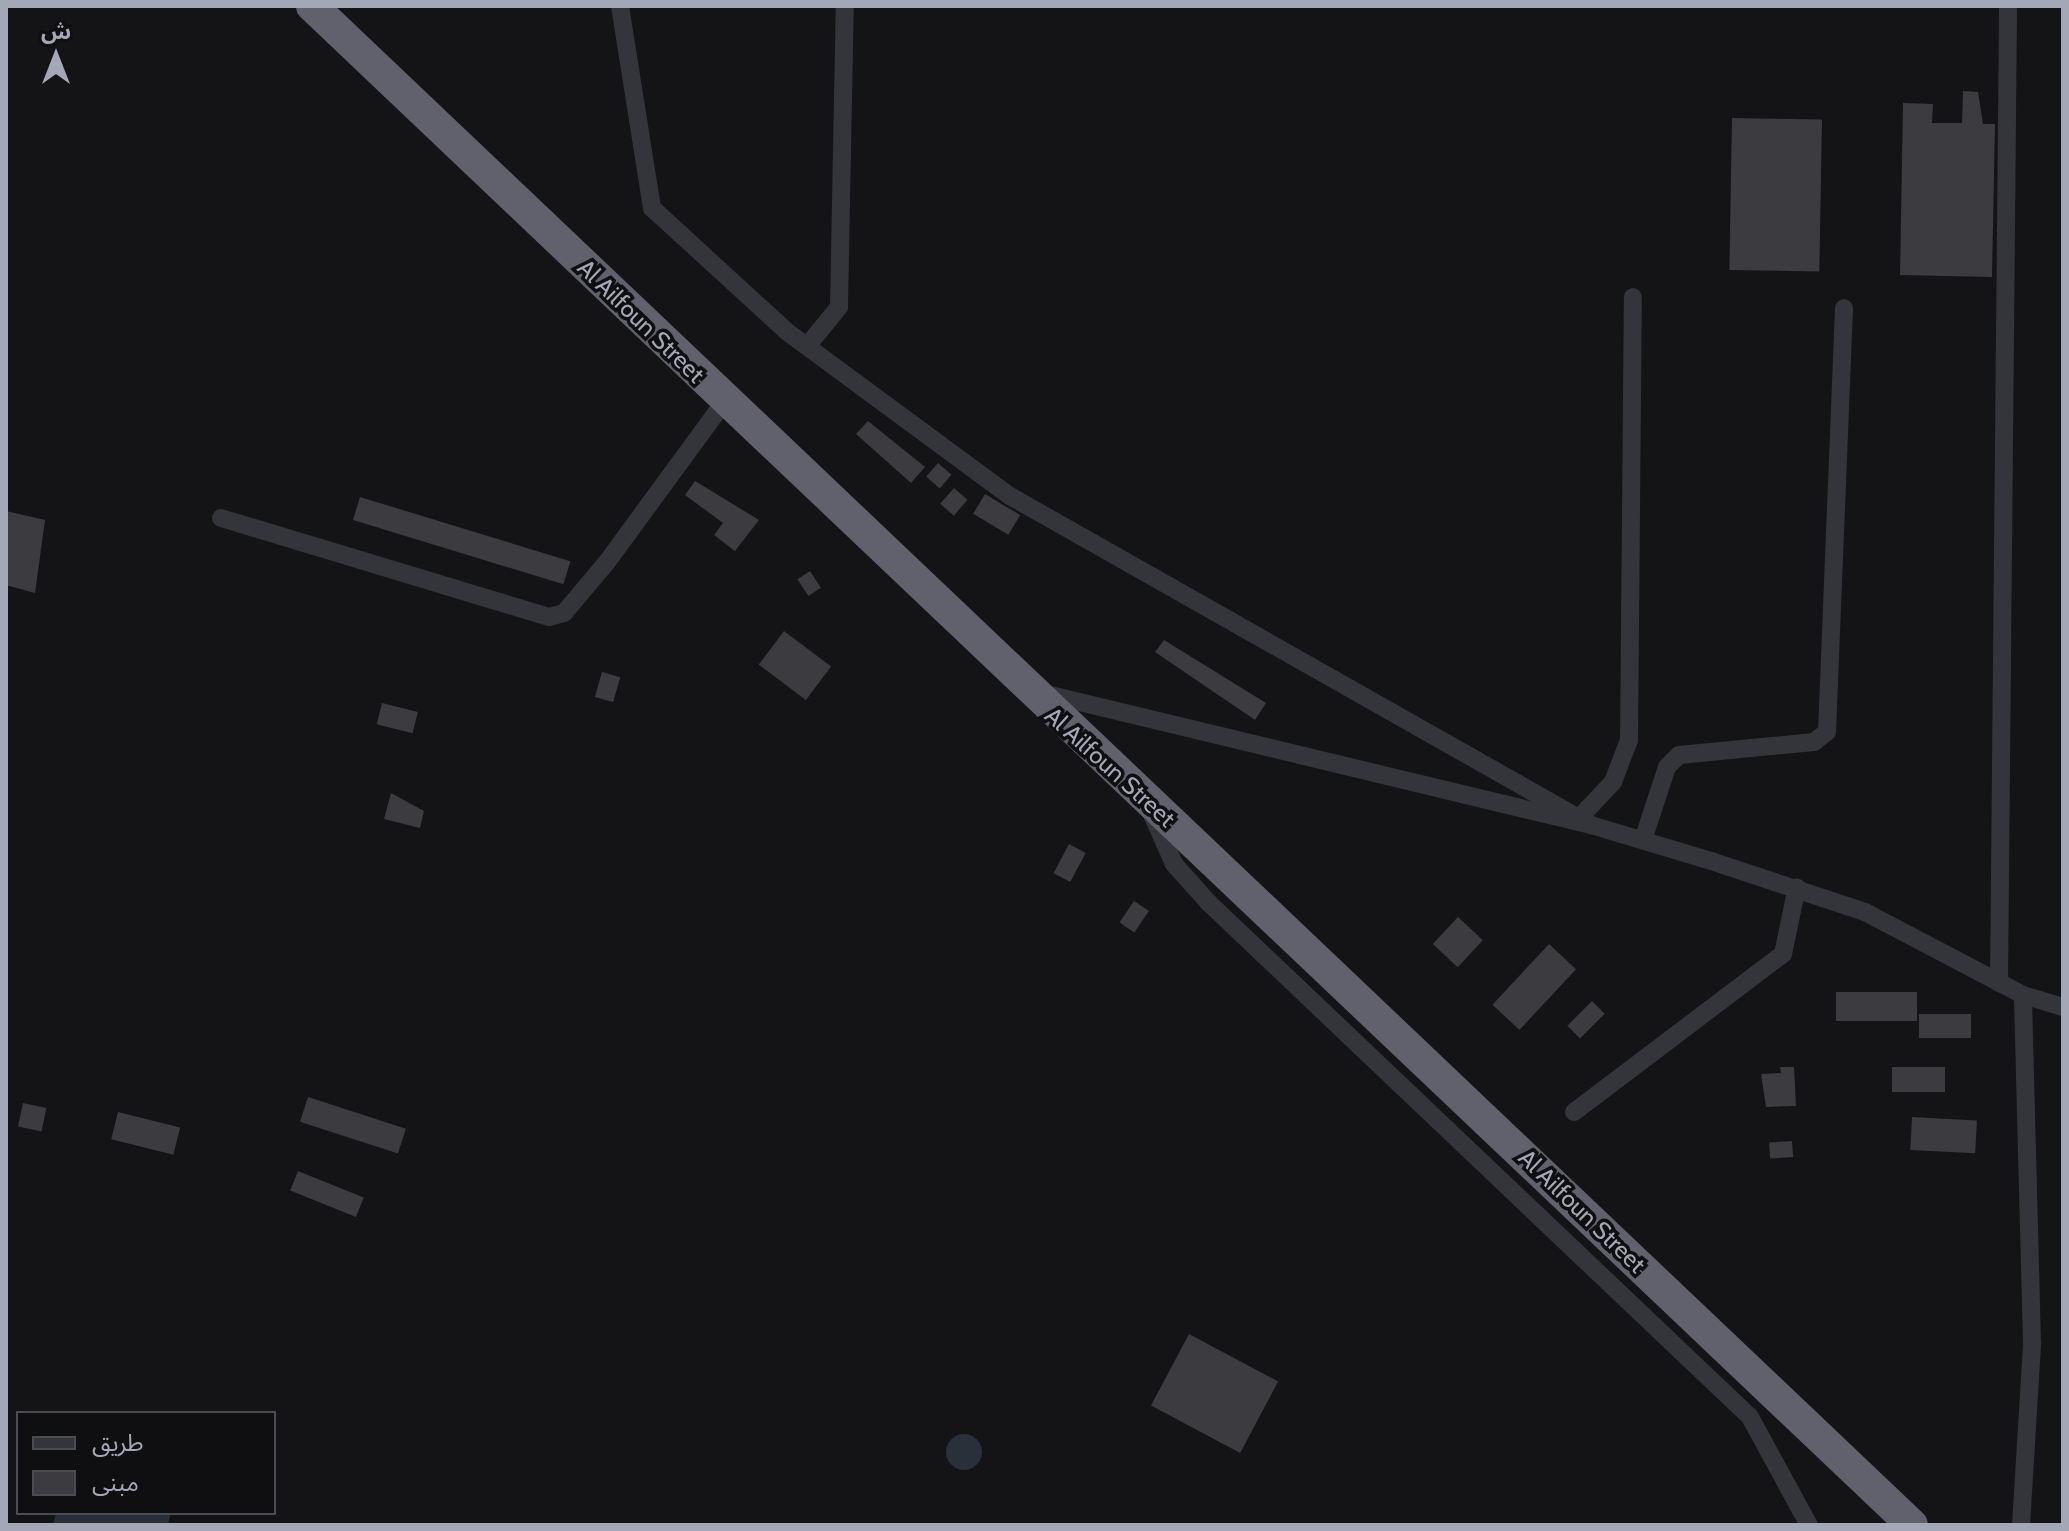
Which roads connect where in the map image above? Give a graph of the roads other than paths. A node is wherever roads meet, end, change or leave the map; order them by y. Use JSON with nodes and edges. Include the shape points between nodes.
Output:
{"nodes":[{"id":1,"x":312,"y":6,"type":"edge"},
{"id":2,"x":620,"y":6,"type":"edge"},
{"id":3,"x":845,"y":6,"type":"edge"},
{"id":4,"x":2008,"y":6,"type":"edge"},
{"id":5,"x":1633,"y":297,"type":"dead end"},
{"id":6,"x":1844,"y":308,"type":"dead end"},
{"id":7,"x":808,"y":345,"type":"junction"},
{"id":8,"x":724,"y":402,"type":"junction"},
{"id":9,"x":221,"y":518,"type":"dead end"},
{"id":10,"x":1024,"y":689,"type":"junction"},
{"id":11,"x":1144,"y":799,"type":"junction"},
{"id":12,"x":1586,"y":821,"type":"junction"},
{"id":13,"x":1643,"y":840,"type":"junction"},
{"id":14,"x":1797,"y":887,"type":"junction"},
{"id":15,"x":1999,"y":983,"type":"junction"},
{"id":16,"x":2023,"y":995,"type":"junction"},
{"id":17,"x":2062,"y":1007,"type":"edge"},
{"id":18,"x":1574,"y":1112,"type":"dead end"},
{"id":19,"x":1809,"y":1525,"type":"edge"},
{"id":20,"x":1912,"y":1525,"type":"edge"},
{"id":21,"x":2021,"y":1525,"type":"edge"}],
"edges":[{"from":1,"to":8,"type":"highway","name":"Al Ailfoun Street"},
{"from":2,"to":7,"type":"street","via":[[652,208]]},
{"from":3,"to":7,"type":"street","via":[[839,307]]},
{"from":4,"to":15,"type":"street"},
{"from":5,"to":12,"type":"street","via":[[1629,740],[1613,782]]},
{"from":6,"to":13,"type":"street","via":[[1827,732],[1814,742],[1679,755],[1667,767]]},
{"from":7,"to":12,"type":"street","via":[[1010,496]]},
{"from":8,"to":9,"type":"street","via":[[607,562],[564,613],[549,617]]},
{"from":8,"to":10,"type":"highway","name":"Al Ailfoun Street"},
{"from":10,"to":11,"type":"highway","name":"Al Ailfoun Street"},
{"from":10,"to":12,"type":"street"},
{"from":11,"to":19,"type":"street","via":[[1174,864],[1209,903],[1750,1417]]},
{"from":11,"to":20,"type":"highway","name":"Al Ailfoun Street"},
{"from":12,"to":13,"type":"street"},
{"from":13,"to":14,"type":"street"},
{"from":14,"to":15,"type":"street","via":[[1865,912]]},
{"from":14,"to":18,"type":"street","via":[[1783,954]]},
{"from":15,"to":16,"type":"street"},
{"from":16,"to":17,"type":"street"},
{"from":16,"to":21,"type":"street","via":[[2032,1343]]}]}
